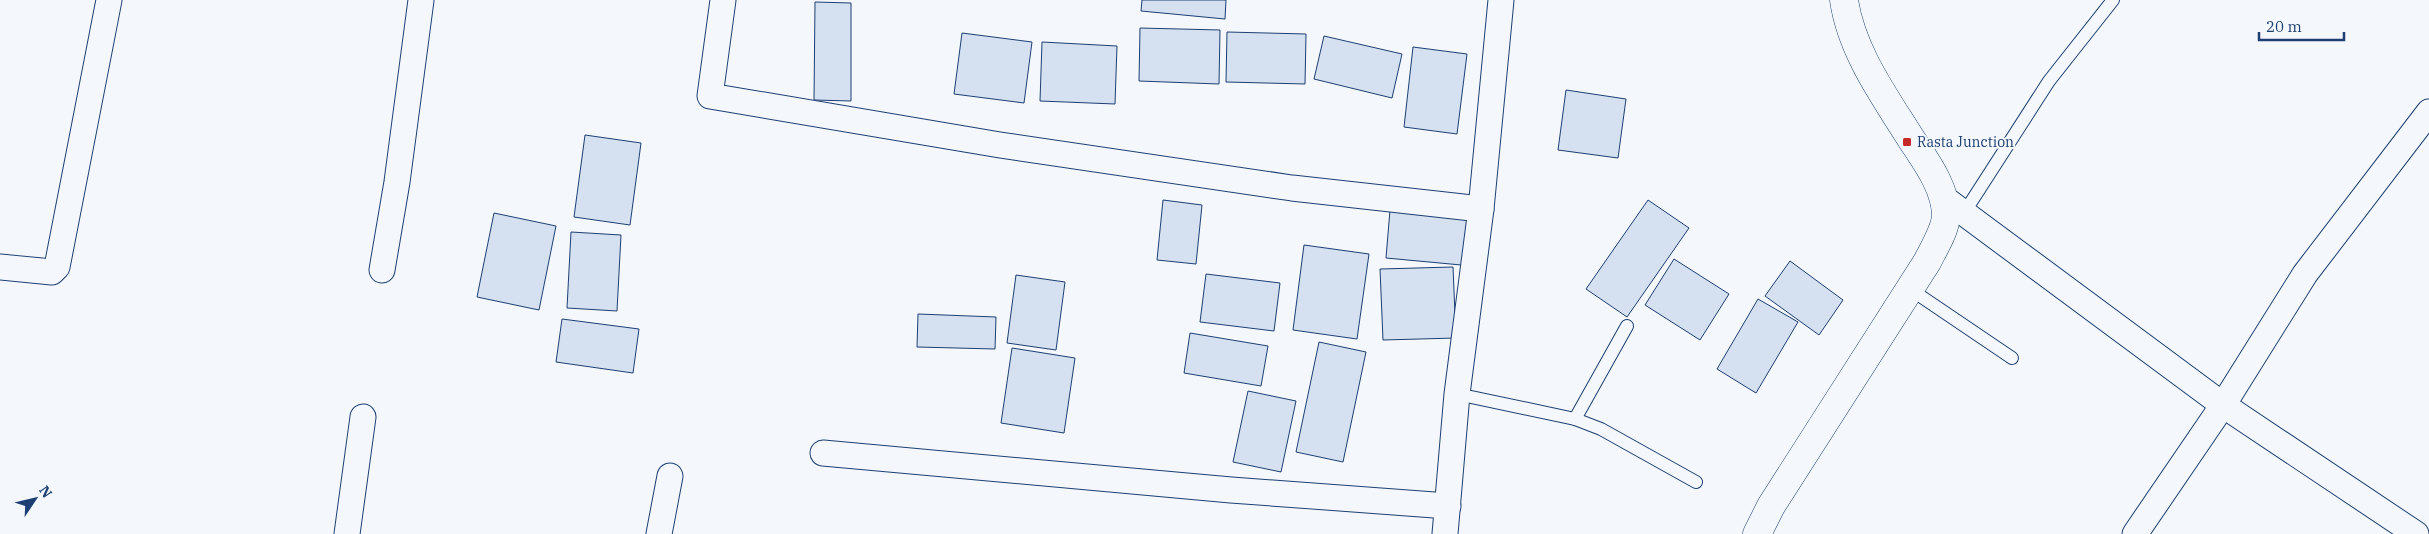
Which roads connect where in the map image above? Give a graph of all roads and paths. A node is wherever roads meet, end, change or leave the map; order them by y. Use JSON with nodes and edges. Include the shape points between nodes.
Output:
{"nodes":[{"id":1,"x":109,"y":0,"type":"edge"},
{"id":2,"x":421,"y":0,"type":"edge"},
{"id":3,"x":723,"y":0,"type":"edge"},
{"id":4,"x":1501,"y":0,"type":"edge"},
{"id":5,"x":1844,"y":0,"type":"edge"},
{"id":6,"x":2113,"y":0,"type":"edge"},
{"id":7,"x":2429,"y":112,"type":"edge"},
{"id":8,"x":1954,"y":206,"type":"junction"},
{"id":9,"x":1481,"y":209,"type":"junction"},
{"id":10,"x":0,"y":267,"type":"edge"},
{"id":11,"x":382,"y":270,"type":"dead end"},
{"id":12,"x":1910,"y":289,"type":"junction"},
{"id":13,"x":1627,"y":326,"type":"dead end"},
{"id":14,"x":2012,"y":358,"type":"dead end"},
{"id":15,"x":1457,"y":394,"type":"junction"},
{"id":16,"x":2223,"y":405,"type":"junction"},
{"id":17,"x":363,"y":417,"type":"dead end"},
{"id":18,"x":1575,"y":419,"type":"junction"},
{"id":19,"x":822,"y":453,"type":"dead end"},
{"id":20,"x":670,"y":476,"type":"dead end"},
{"id":21,"x":1696,"y":482,"type":"dead end"},
{"id":22,"x":1448,"y":506,"type":"junction"},
{"id":23,"x":347,"y":534,"type":"edge"},
{"id":24,"x":659,"y":534,"type":"edge"},
{"id":25,"x":1445,"y":534,"type":"edge"},
{"id":26,"x":1757,"y":534,"type":"edge"},
{"id":27,"x":2135,"y":534,"type":"edge"},
{"id":28,"x":2416,"y":534,"type":"edge"}],
"edges":[{"from":1,"to":10,"type":"street","via":[[57,267],[52,272]]},
{"from":2,"to":11,"type":"street"},
{"from":3,"to":9,"type":"street","via":[[710,96],[990,143],[1292,188]]},
{"from":4,"to":9,"type":"street"},
{"from":5,"to":8,"type":"street","via":[[1854,38],[1872,74]]},
{"from":6,"to":8,"type":"lane"},
{"from":7,"to":16,"type":"street","via":[[2305,274]]},
{"from":8,"to":12,"type":"street"},
{"from":8,"to":16,"type":"street"},
{"from":9,"to":15,"type":"street"},
{"from":12,"to":14,"type":"lane"},
{"from":12,"to":26,"type":"street","via":[[1771,506]]},
{"from":13,"to":18,"type":"lane"},
{"from":15,"to":18,"type":"lane"},
{"from":15,"to":22,"type":"street"},
{"from":16,"to":27,"type":"street"},
{"from":16,"to":28,"type":"street"},
{"from":17,"to":23,"type":"street"},
{"from":18,"to":21,"type":"lane","via":[[1601,429]]},
{"from":19,"to":22,"type":"street"},
{"from":20,"to":24,"type":"street"},
{"from":22,"to":25,"type":"street"}]}
